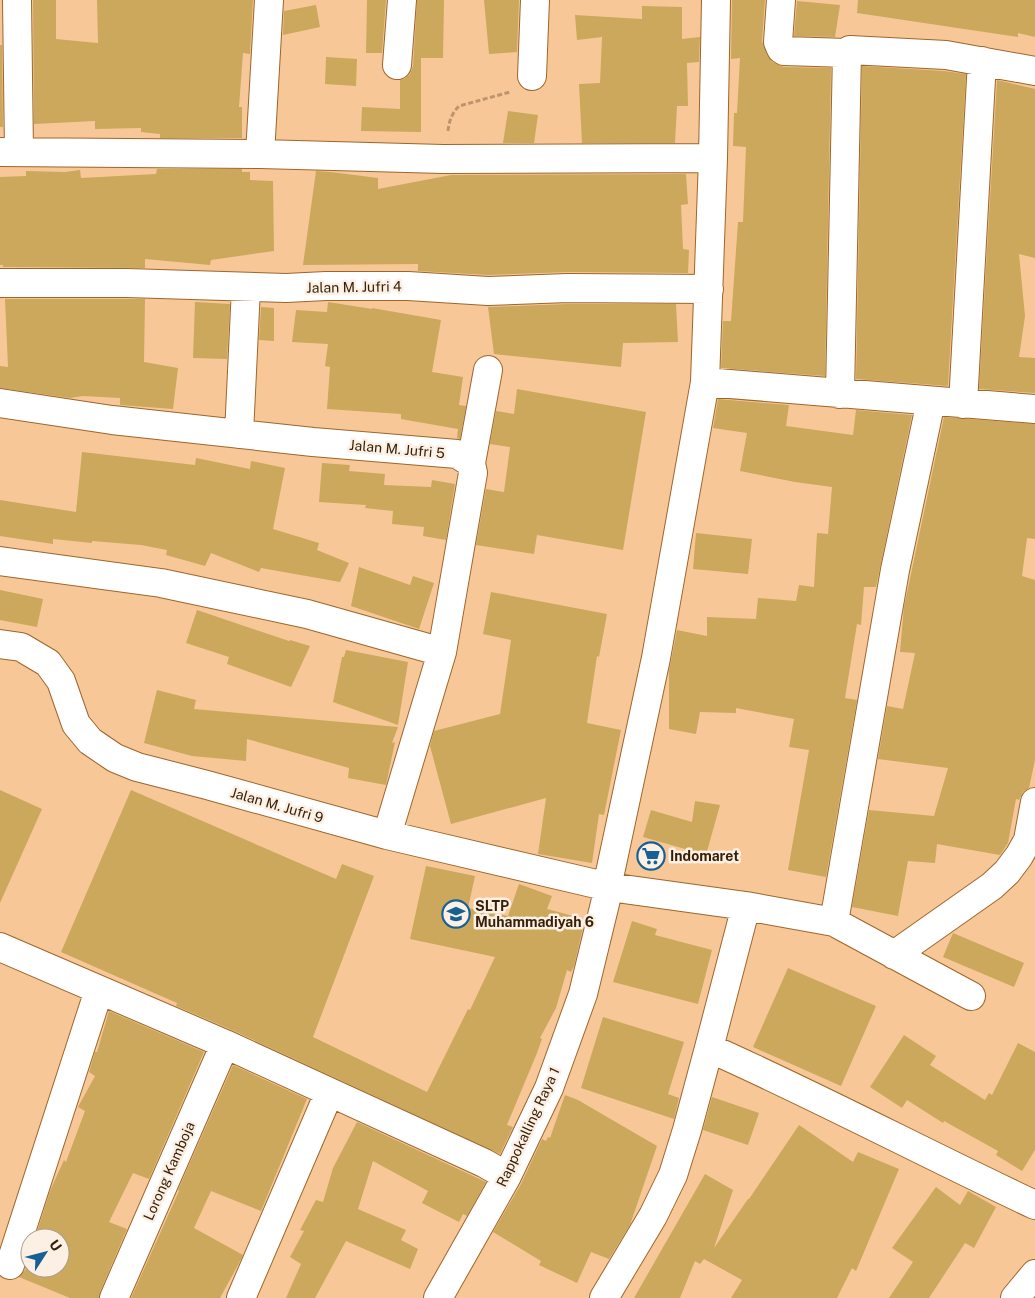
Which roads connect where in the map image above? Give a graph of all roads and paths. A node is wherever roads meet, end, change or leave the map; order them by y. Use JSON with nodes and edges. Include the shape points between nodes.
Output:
{"nodes":[{"id":1,"x":17,"y":0,"type":"edge"},
{"id":2,"x":269,"y":0,"type":"edge"},
{"id":3,"x":402,"y":0,"type":"edge"},
{"id":4,"x":535,"y":0,"type":"edge"},
{"id":5,"x":716,"y":0,"type":"edge"},
{"id":6,"x":780,"y":0,"type":"edge"},
{"id":7,"x":847,"y":54,"type":"junction"},
{"id":8,"x":982,"y":61,"type":"junction"},
{"id":9,"x":397,"y":65,"type":"dead end"},
{"id":10,"x":1035,"y":70,"type":"edge"},
{"id":11,"x":532,"y":76,"type":"joint"},
{"id":12,"x":10,"y":152,"type":"edge"},
{"id":13,"x":260,"y":154,"type":"junction"},
{"id":14,"x":714,"y":158,"type":"junction"},
{"id":15,"x":444,"y":159,"type":"junction"},
{"id":16,"x":0,"y":283,"type":"edge"},
{"id":17,"x":246,"y":288,"type":"junction"},
{"id":18,"x":708,"y":289,"type":"junction"},
{"id":19,"x":488,"y":370,"type":"dead end"},
{"id":20,"x":705,"y":382,"type":"junction"},
{"id":21,"x":840,"y":394,"type":"junction"},
{"id":22,"x":931,"y":401,"type":"junction"},
{"id":23,"x":0,"y":403,"type":"edge"},
{"id":24,"x":963,"y":404,"type":"junction"},
{"id":25,"x":1035,"y":409,"type":"edge"},
{"id":26,"x":239,"y":434,"type":"junction"},
{"id":27,"x":471,"y":463,"type":"junction"},
{"id":28,"x":0,"y":561,"type":"edge"},
{"id":29,"x":0,"y":644,"type":"edge"},
{"id":30,"x":442,"y":652,"type":"junction"},
{"id":31,"x":1035,"y":802,"type":"edge"},
{"id":32,"x":387,"y":835,"type":"junction"},
{"id":33,"x":609,"y":887,"type":"junction"},
{"id":34,"x":746,"y":906,"type":"junction"},
{"id":35,"x":834,"y":922,"type":"junction"},
{"id":36,"x":0,"y":947,"type":"edge"},
{"id":37,"x":894,"y":955,"type":"junction"},
{"id":38,"x":99,"y":990,"type":"junction"},
{"id":39,"x":971,"y":996,"type":"dead end"},
{"id":40,"x":225,"y":1044,"type":"junction"},
{"id":41,"x":710,"y":1048,"type":"junction"},
{"id":42,"x":329,"y":1093,"type":"junction"},
{"id":43,"x":507,"y":1176,"type":"junction"},
{"id":44,"x":1035,"y":1205,"type":"edge"},
{"id":45,"x":10,"y":1265,"type":"dead end"},
{"id":46,"x":1035,"y":1274,"type":"edge"},
{"id":47,"x":114,"y":1298,"type":"edge"},
{"id":48,"x":241,"y":1298,"type":"edge"},
{"id":49,"x":438,"y":1298,"type":"edge"},
{"id":50,"x":604,"y":1298,"type":"edge"},
{"id":51,"x":1015,"y":1298,"type":"edge"}],
"edges":[{"from":1,"to":12,"type":"street"},
{"from":2,"to":13,"type":"street"},
{"from":3,"to":9,"type":"street"},
{"from":4,"to":11,"type":"street"},
{"from":5,"to":14,"type":"street","name":"Rappokalling Raya 1"},
{"from":6,"to":7,"type":"street","via":[[780,50]]},
{"from":7,"to":8,"type":"street","via":[[850,50],[946,55]]},
{"from":7,"to":21,"type":"street"},
{"from":8,"to":10,"type":"street"},
{"from":8,"to":24,"type":"street"},
{"from":11,"to":15,"type":"path","via":[[523,88],[459,106],[450,121]]},
{"from":12,"to":13,"type":"street"},
{"from":13,"to":15,"type":"street"},
{"from":14,"to":15,"type":"street"},
{"from":14,"to":18,"type":"street","name":"Rappokalling Raya 1"},
{"from":16,"to":17,"type":"street","name":"Jalan M. Jufri 4","via":[[127,283]]},
{"from":17,"to":18,"type":"street","name":"Jalan M. Jufri 4"},
{"from":17,"to":26,"type":"street"},
{"from":18,"to":20,"type":"street","name":"Rappokalling Raya 1"},
{"from":19,"to":27,"type":"street"},
{"from":20,"to":21,"type":"street"},
{"from":20,"to":33,"type":"street","name":"Rappokalling Raya 1","via":[[656,658]]},
{"from":21,"to":22,"type":"street"},
{"from":22,"to":24,"type":"street"},
{"from":22,"to":35,"type":"street","via":[[895,570]]},
{"from":23,"to":26,"type":"street","name":"Jalan M. Jufri 5"},
{"from":24,"to":25,"type":"street"},
{"from":26,"to":27,"type":"street","name":"Jalan M. Jufri 5","via":[[457,454]]},
{"from":27,"to":30,"type":"street","via":[[473,473]]},
{"from":28,"to":30,"type":"street","via":[[161,583],[307,614]]},
{"from":29,"to":32,"type":"street","name":"Jalan M. Jufri 9","via":[[21,647],[48,663],[61,681],[76,724],[90,741],[115,758],[137,767]]},
{"from":30,"to":32,"type":"street"},
{"from":31,"to":37,"type":"street","via":[[1028,840],[1007,872]]},
{"from":32,"to":33,"type":"street","name":"Jalan M. Jufri 9"},
{"from":33,"to":34,"type":"street","name":"Jalan M. Jufri 9"},
{"from":33,"to":43,"type":"street","name":"Rappokalling Raya 1","via":[[583,994],[549,1088]]},
{"from":34,"to":35,"type":"street","name":"Jalan M. Jufri 9"},
{"from":34,"to":41,"type":"street"},
{"from":35,"to":37,"type":"street","name":"Jalan M. Jufri 9"},
{"from":36,"to":38,"type":"street"},
{"from":37,"to":39,"type":"street","name":"Jalan M. Jufri 9"},
{"from":38,"to":40,"type":"street"},
{"from":38,"to":45,"type":"street"},
{"from":40,"to":42,"type":"street"},
{"from":40,"to":47,"type":"street","name":"Lorong Kamboja"},
{"from":41,"to":44,"type":"street"},
{"from":41,"to":50,"type":"street","via":[[673,1174],[653,1216]]},
{"from":42,"to":43,"type":"street"},
{"from":42,"to":48,"type":"street"},
{"from":43,"to":49,"type":"street","name":"Rappokalling Raya 1"},
{"from":46,"to":51,"type":"street"}]}
